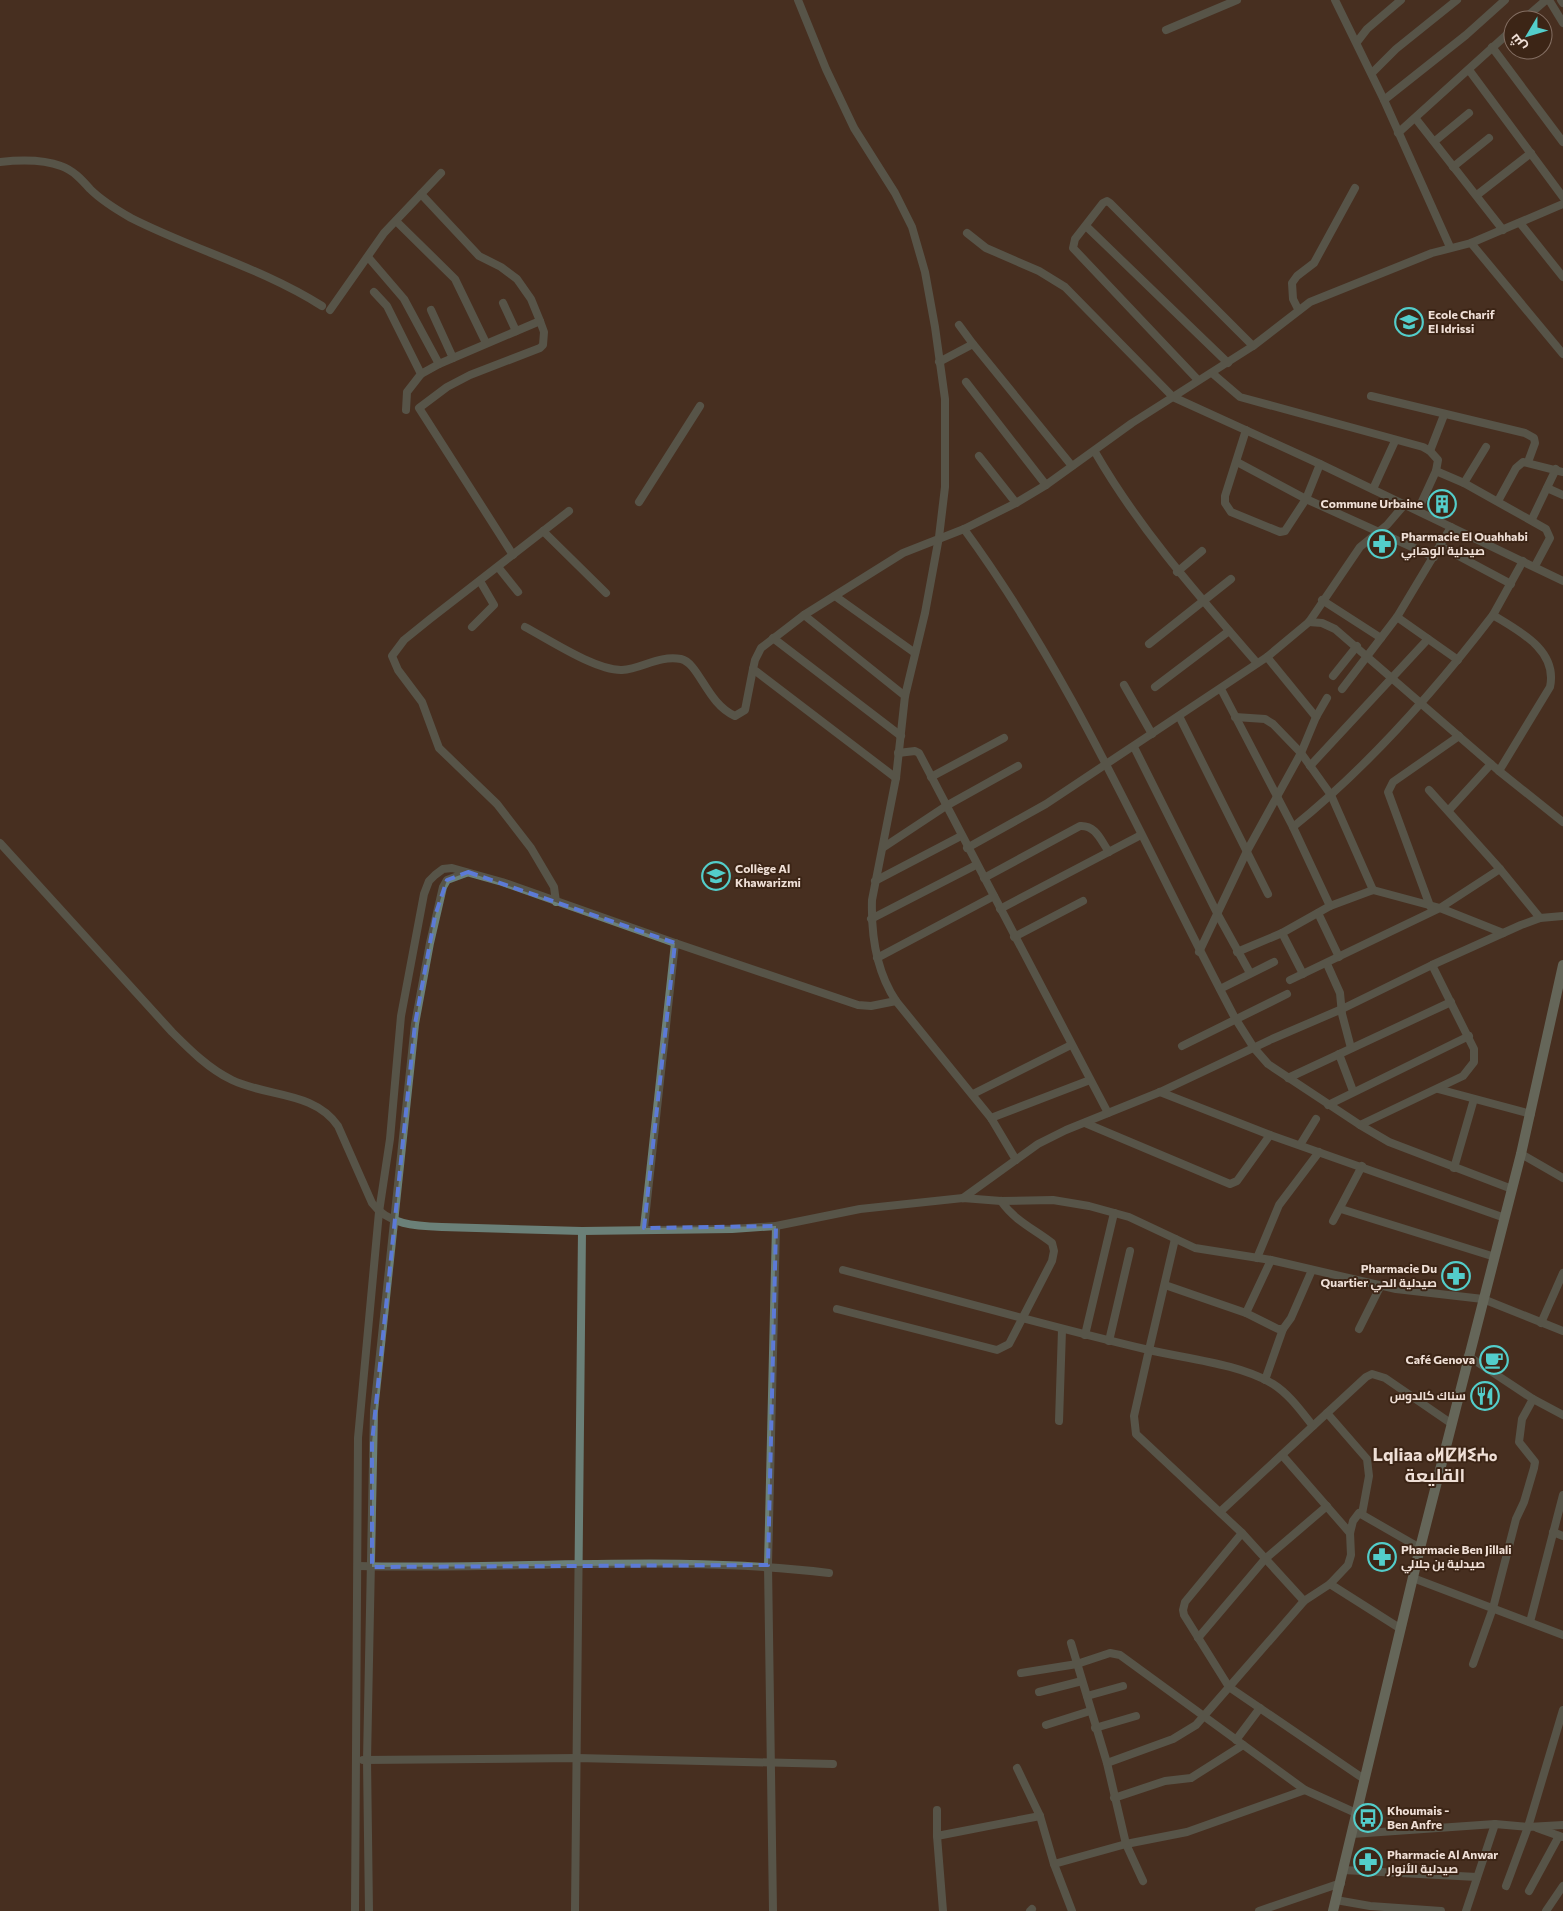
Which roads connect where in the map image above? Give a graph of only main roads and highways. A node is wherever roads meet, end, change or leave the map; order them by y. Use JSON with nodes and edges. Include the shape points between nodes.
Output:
{"nodes":[{"id":1,"x":1563,"y":965,"type":"edge"},
{"id":2,"x":1559,"y":1003,"type":"edge"},
{"id":3,"x":1334,"y":1911,"type":"edge"}],
"edges":[{"from":1,"to":2,"type":"main road"},
{"from":2,"to":3,"type":"main road","via":[[1420,1548]]}]}
